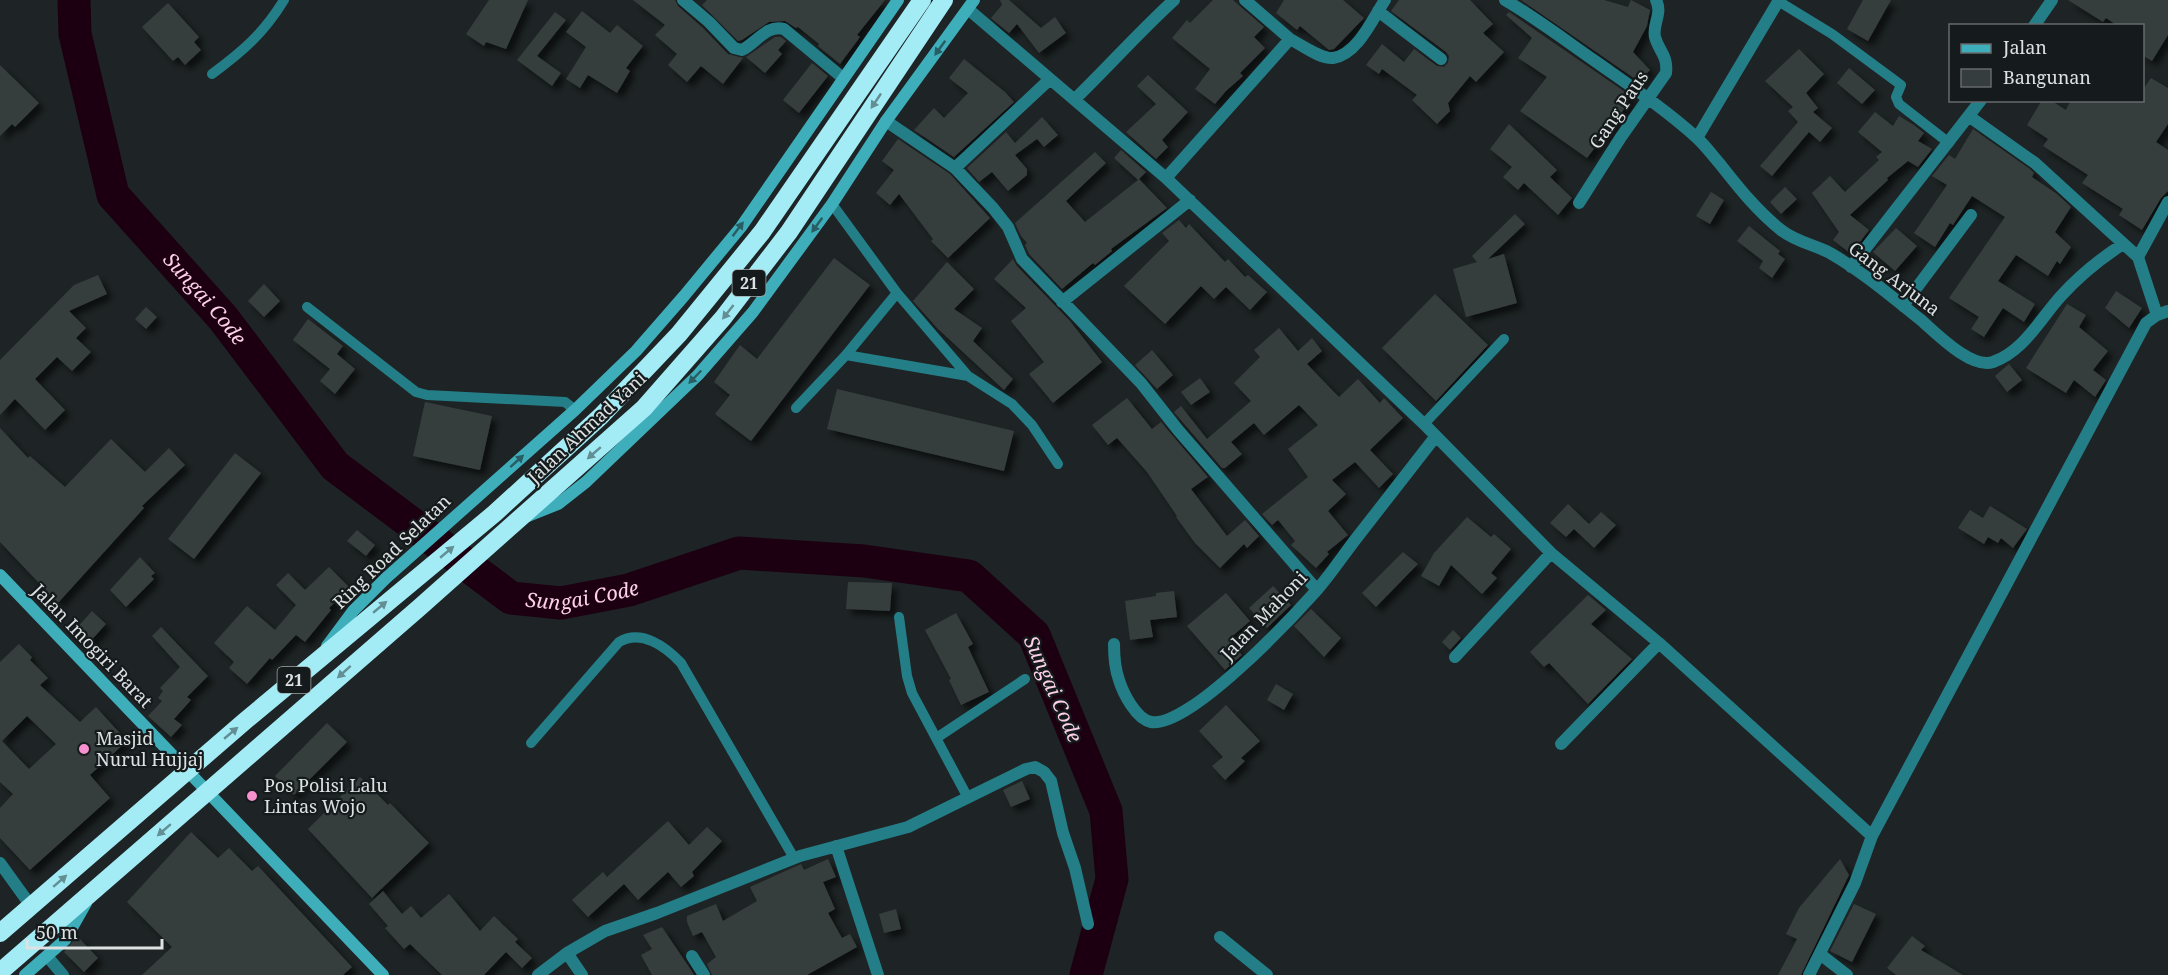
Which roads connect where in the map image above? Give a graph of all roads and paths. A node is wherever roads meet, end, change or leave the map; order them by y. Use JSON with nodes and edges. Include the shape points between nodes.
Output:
{"nodes":[{"id":1,"x":284,"y":0,"type":"edge"},
{"id":2,"x":683,"y":0,"type":"edge"},
{"id":3,"x":898,"y":0,"type":"edge"},
{"id":4,"x":922,"y":0,"type":"edge"},
{"id":5,"x":1174,"y":0,"type":"edge"},
{"id":6,"x":1245,"y":0,"type":"edge"},
{"id":7,"x":1505,"y":0,"type":"edge"},
{"id":8,"x":1656,"y":0,"type":"edge"},
{"id":9,"x":2052,"y":0,"type":"edge"},
{"id":10,"x":941,"y":1,"type":"edge"},
{"id":11,"x":1778,"y":1,"type":"edge"},
{"id":12,"x":971,"y":4,"type":"edge"},
{"id":13,"x":1382,"y":5,"type":"edge"},
{"id":14,"x":2035,"y":24,"type":"edge"},
{"id":15,"x":1290,"y":39,"type":"junction"},
{"id":16,"x":1441,"y":59,"type":"dead end"},
{"id":17,"x":212,"y":74,"type":"dead end"},
{"id":18,"x":843,"y":78,"type":"junction"},
{"id":19,"x":1050,"y":79,"type":"junction"},
{"id":20,"x":1075,"y":99,"type":"junction"},
{"id":21,"x":1648,"y":99,"type":"junction"},
{"id":22,"x":1980,"y":102,"type":"edge"},
{"id":23,"x":1970,"y":117,"type":"junction"},
{"id":24,"x":886,"y":121,"type":"junction"},
{"id":25,"x":1697,"y":138,"type":"junction"},
{"id":26,"x":1949,"y":142,"type":"junction"},
{"id":27,"x":955,"y":168,"type":"junction"},
{"id":28,"x":1166,"y":178,"type":"junction"},
{"id":29,"x":1190,"y":200,"type":"junction"},
{"id":30,"x":2168,"y":202,"type":"edge"},
{"id":31,"x":1579,"y":203,"type":"dead end"},
{"id":32,"x":832,"y":204,"type":"junction"},
{"id":33,"x":1971,"y":215,"type":"dead end"},
{"id":34,"x":2123,"y":244,"type":"junction"},
{"id":35,"x":2138,"y":257,"type":"junction"},
{"id":36,"x":1851,"y":267,"type":"junction"},
{"id":37,"x":897,"y":293,"type":"junction"},
{"id":38,"x":1062,"y":302,"type":"junction"},
{"id":39,"x":1903,"y":306,"type":"junction"},
{"id":40,"x":307,"y":307,"type":"dead end"},
{"id":41,"x":2162,"y":313,"type":"edge"},
{"id":42,"x":1504,"y":339,"type":"dead end"},
{"id":43,"x":846,"y":355,"type":"junction"},
{"id":44,"x":968,"y":376,"type":"junction"},
{"id":45,"x":796,"y":408,"type":"dead end"},
{"id":46,"x":575,"y":410,"type":"junction"},
{"id":47,"x":1424,"y":424,"type":"junction"},
{"id":48,"x":1436,"y":436,"type":"junction"},
{"id":49,"x":1058,"y":464,"type":"dead end"},
{"id":50,"x":512,"y":524,"type":"junction"},
{"id":51,"x":1551,"y":552,"type":"junction"},
{"id":52,"x":0,"y":575,"type":"edge"},
{"id":53,"x":1317,"y":590,"type":"junction"},
{"id":54,"x":899,"y":617,"type":"dead end"},
{"id":55,"x":1659,"y":643,"type":"junction"},
{"id":56,"x":1114,"y":644,"type":"dead end"},
{"id":57,"x":1455,"y":657,"type":"dead end"},
{"id":58,"x":316,"y":661,"type":"junction"},
{"id":59,"x":1025,"y":679,"type":"dead end"},
{"id":60,"x":938,"y":737,"type":"junction"},
{"id":61,"x":531,"y":743,"type":"dead end"},
{"id":62,"x":1561,"y":744,"type":"dead end"},
{"id":63,"x":186,"y":771,"type":"junction"},
{"id":64,"x":208,"y":792,"type":"junction"},
{"id":65,"x":968,"y":798,"type":"junction"},
{"id":66,"x":1872,"y":836,"type":"junction"},
{"id":67,"x":836,"y":846,"type":"junction"},
{"id":68,"x":794,"y":858,"type":"junction"},
{"id":69,"x":0,"y":863,"type":"edge"},
{"id":70,"x":92,"y":891,"type":"junction"},
{"id":71,"x":31,"y":906,"type":"junction"},
{"id":72,"x":1088,"y":924,"type":"dead end"},
{"id":73,"x":0,"y":933,"type":"edge"},
{"id":74,"x":1220,"y":937,"type":"dead end"},
{"id":75,"x":567,"y":953,"type":"junction"},
{"id":76,"x":1820,"y":954,"type":"junction"},
{"id":77,"x":47,"y":956,"type":"junction"},
{"id":78,"x":692,"y":956,"type":"dead end"},
{"id":79,"x":0,"y":972,"type":"edge"},
{"id":80,"x":25,"y":975,"type":"edge"},
{"id":81,"x":63,"y":975,"type":"edge"},
{"id":82,"x":383,"y":975,"type":"edge"},
{"id":83,"x":538,"y":975,"type":"edge"},
{"id":84,"x":582,"y":975,"type":"edge"},
{"id":85,"x":704,"y":975,"type":"edge"},
{"id":86,"x":878,"y":975,"type":"edge"},
{"id":87,"x":1267,"y":975,"type":"edge"},
{"id":88,"x":1809,"y":975,"type":"edge"},
{"id":89,"x":1848,"y":975,"type":"edge"}],
"edges":[{"from":1,"to":17,"type":"lane","via":[[258,37]]},
{"from":2,"to":18,"type":"street","via":[[734,48],[742,50],[778,27]]},
{"from":3,"to":18,"type":"street","name":"Ring Road Selatan"},
{"from":58,"to":4,"type":"highway","name":"Jalan Ahmad Yani","number":"21","one_way":true,"via":[[495,513],[601,416],[686,325],[762,232]]},
{"from":5,"to":20,"type":"street"},
{"from":6,"to":15,"type":"street"},
{"from":7,"to":21,"type":"street","name":"Gang Arjuna"},
{"from":8,"to":21,"type":"street","name":"Gang Paus","via":[[1660,12],[1654,35],[1667,63],[1666,73]]},
{"from":9,"to":14,"type":"street"},
{"from":10,"to":50,"type":"highway","name":"Jalan Ahmad Yani","number":"21","one_way":true,"via":[[789,232],[723,318],[644,408]]},
{"from":11,"to":25,"type":"street"},
{"from":11,"to":26,"type":"lane","via":[[1832,34],[1901,85],[1896,97],[1899,104]]},
{"from":12,"to":19,"type":"street"},
{"from":12,"to":24,"type":"street","one_way":true},
{"from":13,"to":15,"type":"street","via":[[1358,42],[1333,58],[1321,56]]},
{"from":13,"to":16,"type":"street"},
{"from":15,"to":28,"type":"street"},
{"from":46,"to":18,"type":"street","name":"Ring Road Selatan","one_way":true,"via":[[636,351],[734,236]]},
{"from":19,"to":20,"type":"street"},
{"from":19,"to":27,"type":"street"},
{"from":20,"to":28,"type":"street"},
{"from":21,"to":25,"type":"street","name":"Gang Arjuna"},
{"from":21,"to":31,"type":"street","name":"Gang Paus"},
{"from":22,"to":23,"type":"street"},
{"from":23,"to":26,"type":"street"},
{"from":23,"to":34,"type":"street","via":[[2035,163]]},
{"from":24,"to":27,"type":"street"},
{"from":24,"to":32,"type":"street"},
{"from":25,"to":36,"type":"street","name":"Gang Arjuna","via":[[1763,215],[1784,232],[1829,252]]},
{"from":26,"to":36,"type":"street"},
{"from":27,"to":38,"type":"street","via":[[1000,216],[1022,259]]},
{"from":28,"to":29,"type":"street"},
{"from":29,"to":38,"type":"street"},
{"from":29,"to":47,"type":"street"},
{"from":30,"to":35,"type":"street"},
{"from":32,"to":37,"type":"lane"},
{"from":32,"to":50,"type":"street","one_way":true,"via":[[753,312],[698,375],[586,482],[558,504]]},
{"from":33,"to":39,"type":"street"},
{"from":34,"to":35,"type":"street"},
{"from":34,"to":39,"type":"street","name":"Gang Arjuna","via":[[2077,280],[2025,340],[1993,362],[1982,363],[1964,355]]},
{"from":35,"to":41,"type":"street"},
{"from":36,"to":39,"type":"street","name":"Gang Arjuna"},
{"from":37,"to":43,"type":"lane"},
{"from":37,"to":44,"type":"lane"},
{"from":38,"to":53,"type":"street","via":[[1141,383]]},
{"from":40,"to":46,"type":"lane","via":[[416,392],[565,402]]},
{"from":41,"to":66,"type":"street","via":[[2145,323]]},
{"from":42,"to":47,"type":"lane"},
{"from":43,"to":44,"type":"lane"},
{"from":43,"to":45,"type":"lane"},
{"from":44,"to":49,"type":"lane","via":[[1012,404],[1032,425]]},
{"from":58,"to":46,"type":"street","name":"Ring Road Selatan","one_way":true,"via":[[352,611],[386,578]]},
{"from":47,"to":48,"type":"street"},
{"from":48,"to":51,"type":"street"},
{"from":48,"to":53,"type":"street","name":"Jalan Mahoni"},
{"from":50,"to":64,"type":"highway","name":"Jalan Ahmad Yani","number":"21","one_way":true},
{"from":51,"to":55,"type":"street"},
{"from":51,"to":57,"type":"street"},
{"from":52,"to":63,"type":"street","name":"Jalan Imogiri Barat"},
{"from":53,"to":56,"type":"street","name":"Jalan Mahoni","via":[[1237,671],[1182,713],[1163,722],[1149,722],[1130,702],[1118,680]]},
{"from":54,"to":60,"type":"lane","via":[[912,693]]},
{"from":55,"to":62,"type":"street"},
{"from":55,"to":66,"type":"street"},
{"from":63,"to":58,"type":"highway","name":"Jalan Ahmad Yani","number":"21","one_way":true},
{"from":59,"to":60,"type":"lane"},
{"from":60,"to":65,"type":"lane"},
{"from":61,"to":68,"type":"lane","via":[[619,642],[640,636],[681,663]]},
{"from":63,"to":64,"type":"street","name":"Jalan Imogiri Barat"},
{"from":71,"to":63,"type":"highway","number":"21","one_way":true},
{"from":64,"to":70,"type":"highway","number":"21","one_way":true},
{"from":64,"to":82,"type":"street","name":"Jalan Imogiri Barat"},
{"from":65,"to":67,"type":"street","via":[[908,827]]},
{"from":65,"to":72,"type":"street","via":[[1026,769],[1035,767],[1044,772],[1054,791]]},
{"from":66,"to":76,"type":"street","via":[[1855,883]]},
{"from":67,"to":68,"type":"street"},
{"from":67,"to":86,"type":"street"},
{"from":68,"to":75,"type":"street","via":[[604,931]]},
{"from":69,"to":71,"type":"street"},
{"from":70,"to":77,"type":"street","via":[[65,940]]},
{"from":70,"to":79,"type":"highway","number":"21"},
{"from":71,"to":73,"type":"highway","number":"21"},
{"from":74,"to":87,"type":"street"},
{"from":75,"to":83,"type":"street"},
{"from":75,"to":84,"type":"street"},
{"from":76,"to":88,"type":"street"},
{"from":76,"to":89,"type":"street"},
{"from":77,"to":80,"type":"street"},
{"from":77,"to":81,"type":"street"},
{"from":78,"to":85,"type":"street"}]}
